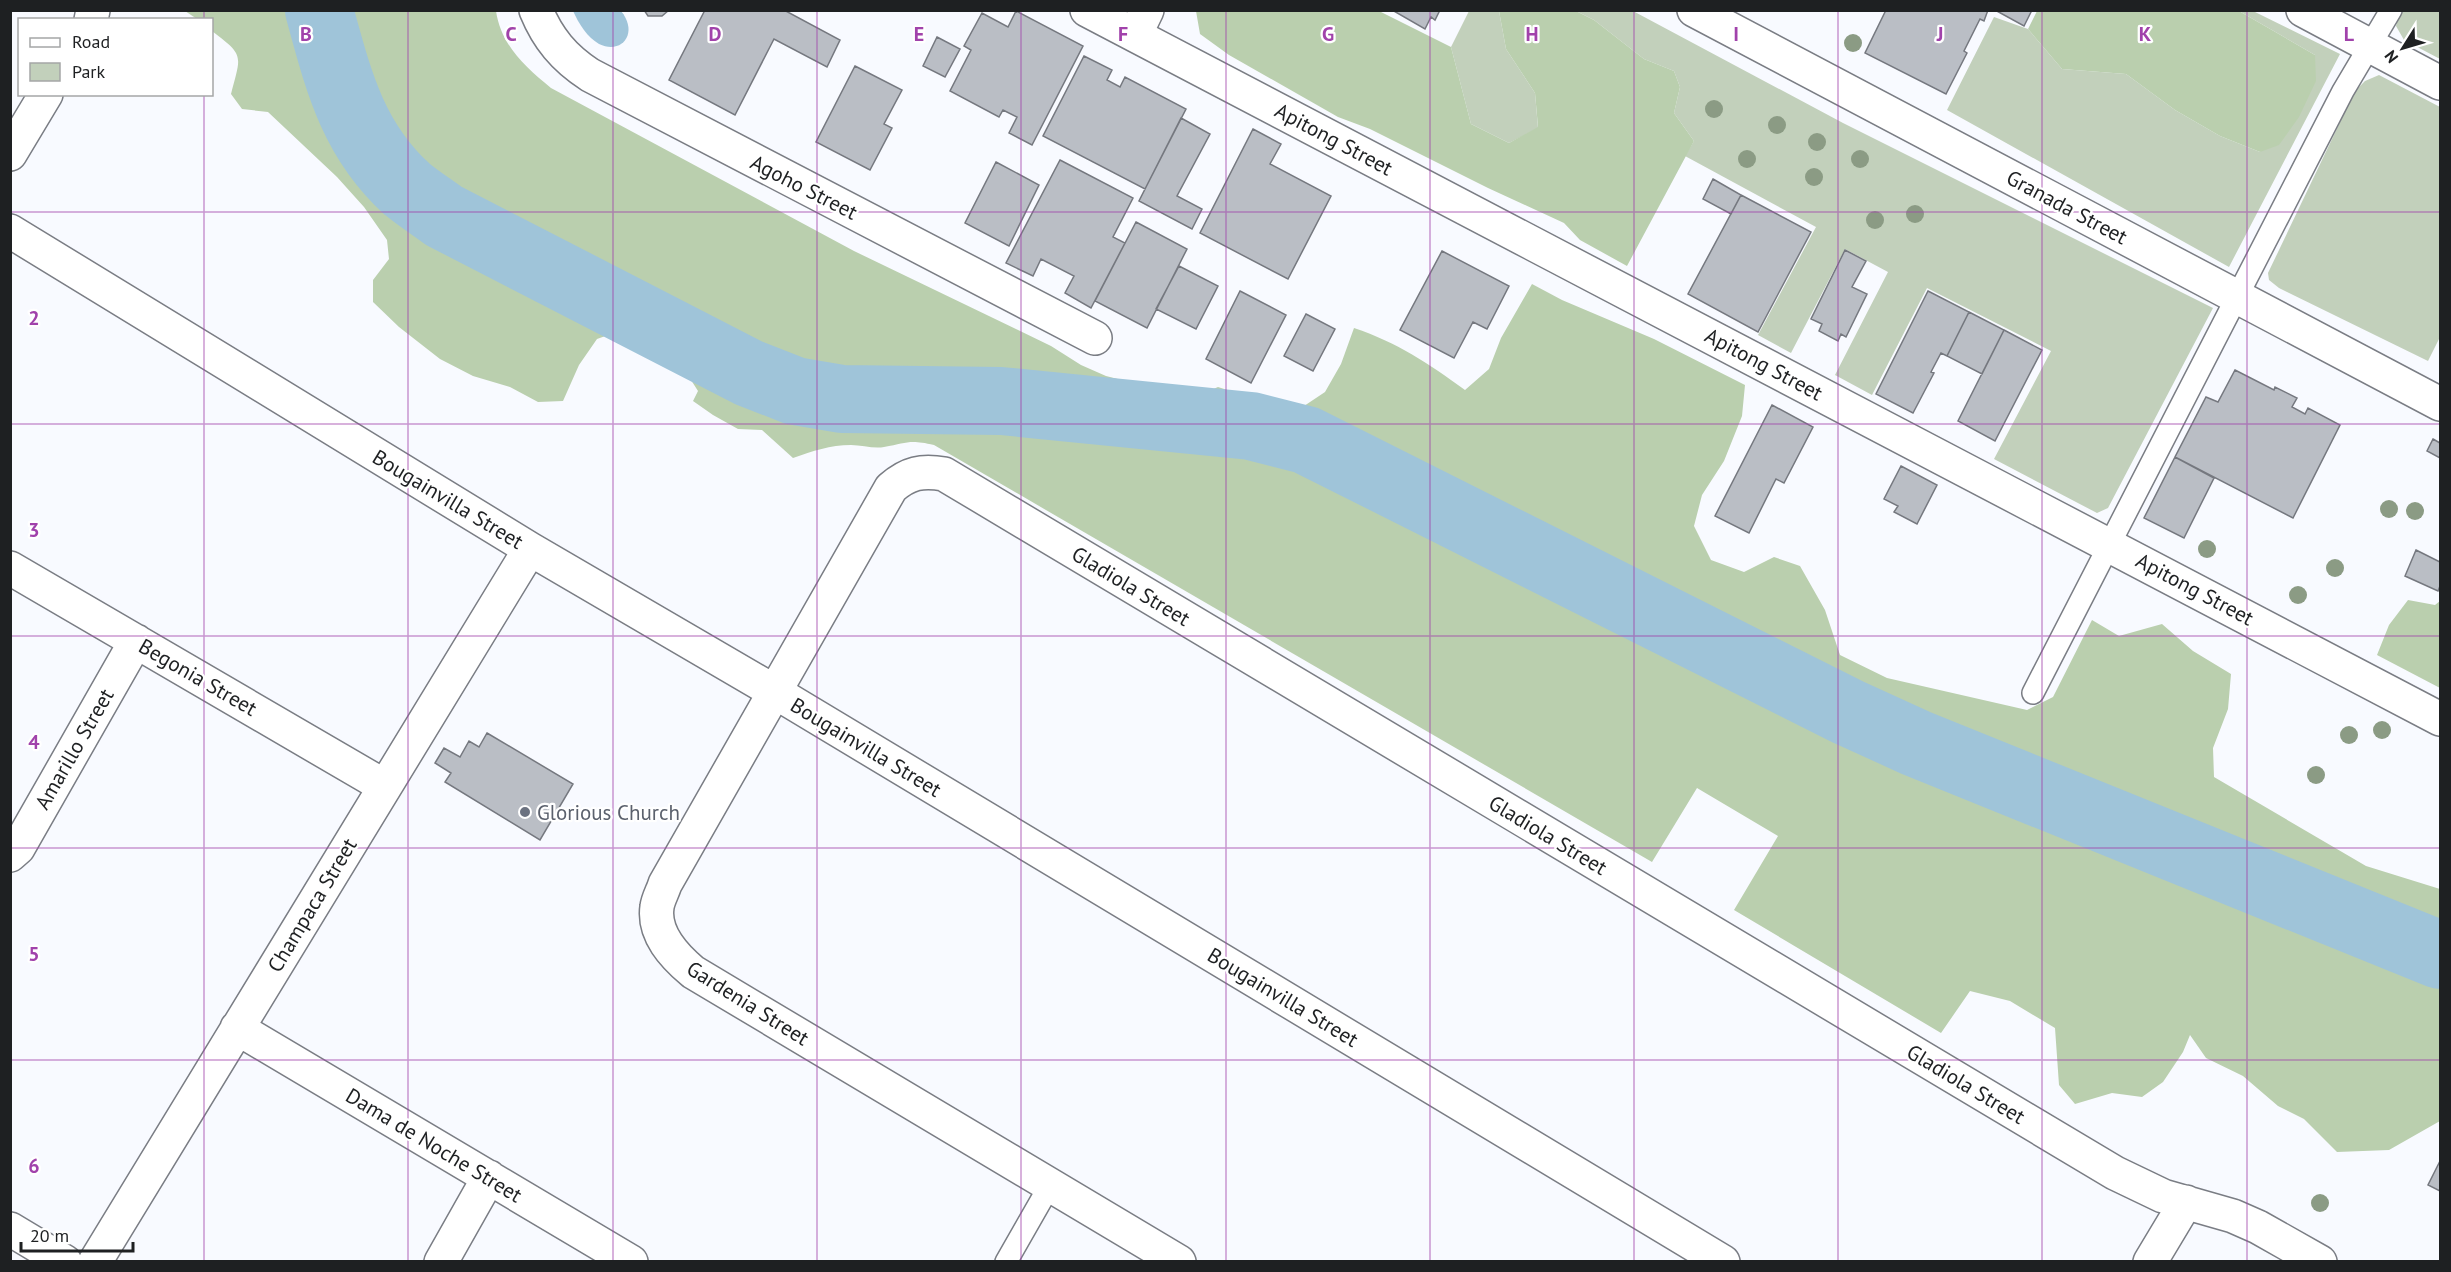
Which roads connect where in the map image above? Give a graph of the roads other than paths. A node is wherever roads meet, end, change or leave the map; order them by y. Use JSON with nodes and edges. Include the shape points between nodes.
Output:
{"nodes":[{"id":1,"x":536,"y":10,"type":"edge"},
{"id":2,"x":1088,"y":10,"type":"edge"},
{"id":3,"x":1694,"y":10,"type":"edge"},
{"id":4,"x":2303,"y":10,"type":"edge"},
{"id":5,"x":2391,"y":10,"type":"edge"},
{"id":6,"x":1141,"y":23,"type":"edge"},
{"id":7,"x":2370,"y":45,"type":"junction"},
{"id":8,"x":2440,"y":83,"type":"edge"},
{"id":9,"x":45,"y":96,"type":"edge"},
{"id":10,"x":10,"y":154,"type":"edge"},
{"id":11,"x":10,"y":231,"type":"edge"},
{"id":12,"x":2238,"y":298,"type":"junction"},
{"id":13,"x":1095,"y":338,"type":"dead end"},
{"id":14,"x":2440,"y":404,"type":"edge"},
{"id":15,"x":912,"y":474,"type":"joint"},
{"id":16,"x":2110,"y":544,"type":"junction"},
{"id":17,"x":530,"y":549,"type":"junction"},
{"id":18,"x":10,"y":568,"type":"edge"},
{"id":19,"x":136,"y":641,"type":"junction"},
{"id":20,"x":776,"y":693,"type":"junction"},
{"id":21,"x":2033,"y":693,"type":"dead end"},
{"id":22,"x":2440,"y":719,"type":"edge"},
{"id":23,"x":384,"y":786,"type":"junction"},
{"id":24,"x":10,"y":855,"type":"edge"},
{"id":25,"x":237,"y":1028,"type":"junction"},
{"id":26,"x":489,"y":1177,"type":"junction"},
{"id":27,"x":1050,"y":1185,"type":"junction"},
{"id":28,"x":2186,"y":1202,"type":"junction"},
{"id":29,"x":10,"y":1229,"type":"edge"},
{"id":30,"x":65,"y":1262,"type":"edge"},
{"id":31,"x":95,"y":1262,"type":"edge"},
{"id":32,"x":441,"y":1262,"type":"edge"},
{"id":33,"x":631,"y":1262,"type":"edge"},
{"id":34,"x":1006,"y":1262,"type":"edge"},
{"id":35,"x":1179,"y":1262,"type":"edge"},
{"id":36,"x":1723,"y":1262,"type":"edge"},
{"id":37,"x":2150,"y":1262,"type":"edge"},
{"id":38,"x":2320,"y":1262,"type":"edge"}],
"edges":[{"from":1,"to":13,"type":"street","name":"Agoho Street","via":[[555,46],[590,75]]},
{"from":2,"to":6,"type":"street","name":"Apitong Street"},
{"from":3,"to":12,"type":"street","name":"Granada Street"},
{"from":4,"to":7,"type":"street"},
{"from":5,"to":7,"type":"lane"},
{"from":6,"to":16,"type":"street","name":"Apitong Street"},
{"from":7,"to":8,"type":"street"},
{"from":7,"to":12,"type":"lane"},
{"from":9,"to":10,"type":"street"},
{"from":11,"to":17,"type":"street","name":"Bougainvilla Street"},
{"from":12,"to":14,"type":"street","name":"Granada Street"},
{"from":12,"to":16,"type":"lane"},
{"from":15,"to":20,"type":"street","name":"Gardenia Street","via":[[891,488]]},
{"from":15,"to":28,"type":"street","name":"Gladiola Street","via":[[944,474],[2105,1167],[2141,1187]]},
{"from":16,"to":21,"type":"lane"},
{"from":16,"to":22,"type":"street","name":"Apitong Street"},
{"from":17,"to":20,"type":"street","name":"Bougainvilla Street"},
{"from":17,"to":23,"type":"street","name":"Champaca Street"},
{"from":18,"to":19,"type":"street","name":"Begonia Street"},
{"from":19,"to":23,"type":"street","name":"Begonia Street"},
{"from":19,"to":24,"type":"street","name":"Amarillo Street","via":[[18,848]]},
{"from":20,"to":27,"type":"street","name":"Gardenia Street","via":[[665,884],[657,907],[659,929],[672,954],[693,972]]},
{"from":20,"to":36,"type":"street","name":"Bougainvilla Street"},
{"from":23,"to":25,"type":"street","name":"Champaca Street"},
{"from":25,"to":26,"type":"street","name":"Dama de Noche Street"},
{"from":25,"to":31,"type":"street","name":"Champaca Street"},
{"from":26,"to":32,"type":"street"},
{"from":26,"to":33,"type":"street","name":"Dama de Noche Street"},
{"from":27,"to":34,"type":"lane"},
{"from":27,"to":35,"type":"street","name":"Gardenia Street"},
{"from":28,"to":37,"type":"street"},
{"from":28,"to":38,"type":"street","name":"Gladiola Street","via":[[2258,1227]]},
{"from":29,"to":30,"type":"street"}]}
